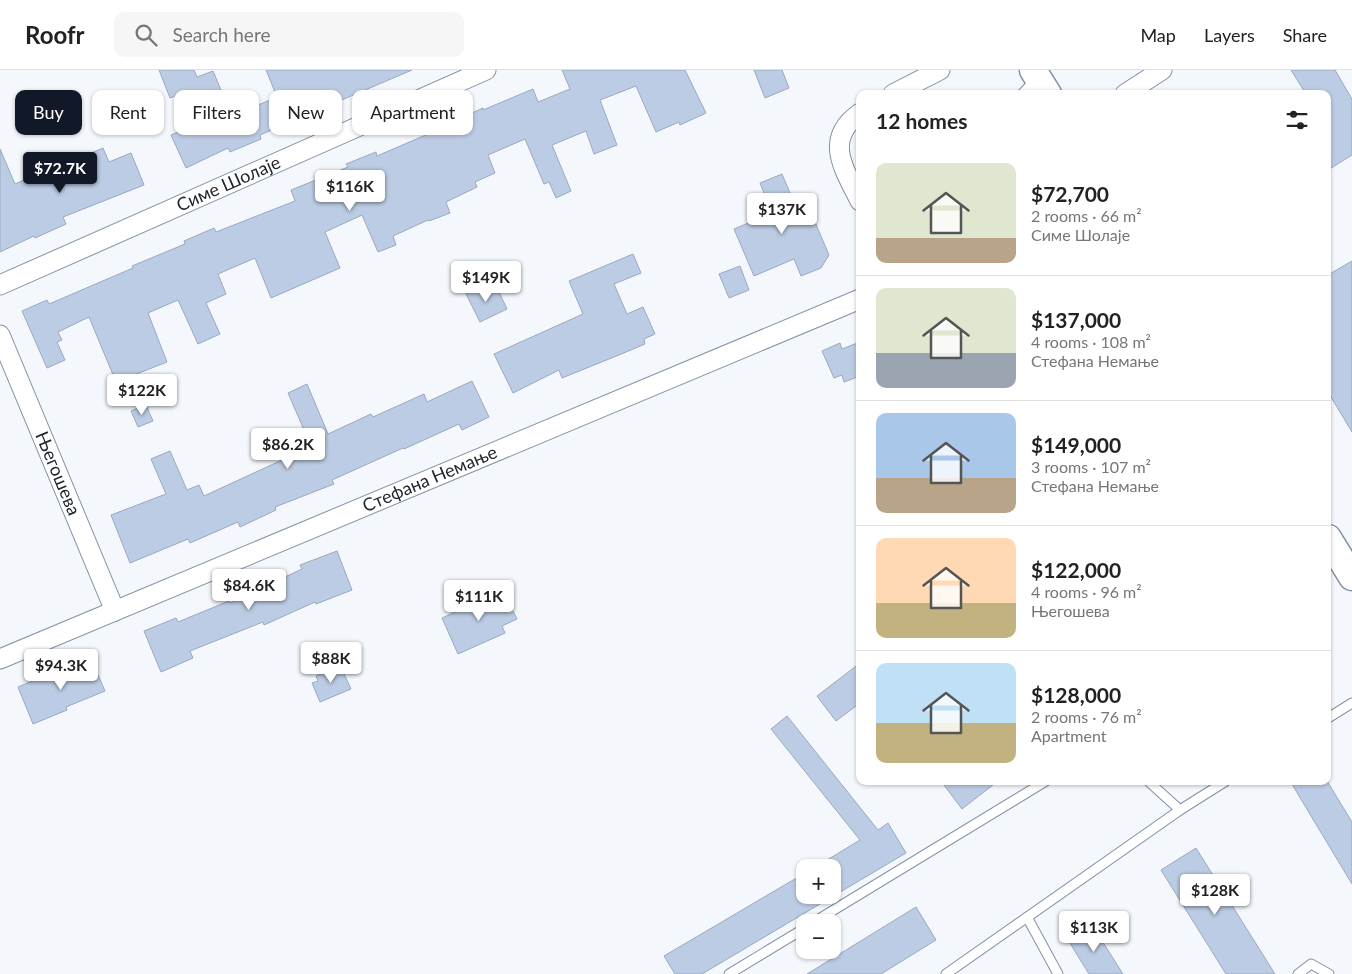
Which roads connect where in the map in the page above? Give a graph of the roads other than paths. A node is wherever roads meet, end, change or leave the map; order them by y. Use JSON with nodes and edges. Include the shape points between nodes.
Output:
{"nodes":[{"id":1,"x":486,"y":70,"type":"edge"},
{"id":2,"x":940,"y":70,"type":"edge"},
{"id":3,"x":1162,"y":70,"type":"edge"},
{"id":4,"x":901,"y":90,"type":"edge"},
{"id":5,"x":1131,"y":90,"type":"edge"},
{"id":6,"x":856,"y":116,"type":"edge"},
{"id":7,"x":856,"y":192,"type":"edge"},
{"id":8,"x":0,"y":285,"type":"edge"},
{"id":9,"x":856,"y":300,"type":"edge"},
{"id":10,"x":0,"y":335,"type":"edge"},
{"id":11,"x":1331,"y":543,"type":"edge"},
{"id":12,"x":1352,"y":577,"type":"edge"},
{"id":13,"x":115,"y":611,"type":"junction"},
{"id":14,"x":0,"y":659,"type":"edge"},
{"id":15,"x":1352,"y":703,"type":"edge"},
{"id":16,"x":1331,"y":716,"type":"edge"},
{"id":17,"x":1039,"y":785,"type":"edge"},
{"id":18,"x":1152,"y":785,"type":"edge"},
{"id":19,"x":1220,"y":785,"type":"edge"},
{"id":20,"x":1180,"y":810,"type":"junction"},
{"id":21,"x":827,"y":914,"type":"edge"},
{"id":22,"x":1027,"y":917,"type":"junction"},
{"id":23,"x":796,"y":933,"type":"edge"},
{"id":24,"x":729,"y":974,"type":"edge"},
{"id":25,"x":946,"y":974,"type":"edge"},
{"id":26,"x":1058,"y":974,"type":"edge"},
{"id":27,"x":1298,"y":974,"type":"edge"},
{"id":28,"x":1329,"y":974,"type":"edge"}],
"edges":[{"from":1,"to":8,"type":"street","name":"Симе Шолаје"},
{"from":2,"to":4,"type":"street"},
{"from":3,"to":5,"type":"street"},
{"from":6,"to":7,"type":"street","via":[[844,130],[839,148],[840,158]]},
{"from":9,"to":13,"type":"street","name":"Стефана Немање"},
{"from":10,"to":13,"type":"street","name":"Његошева"},
{"from":11,"to":12,"type":"main road"},
{"from":13,"to":14,"type":"street","name":"Стефана Немање"},
{"from":15,"to":16,"type":"lane"},
{"from":17,"to":21,"type":"lane"},
{"from":18,"to":20,"type":"lane"},
{"from":19,"to":20,"type":"lane"},
{"from":20,"to":22,"type":"lane"},
{"from":22,"to":25,"type":"lane"},
{"from":22,"to":26,"type":"lane"},
{"from":23,"to":24,"type":"lane"},
{"from":27,"to":28,"type":"lane","via":[[1311,964]]}]}
